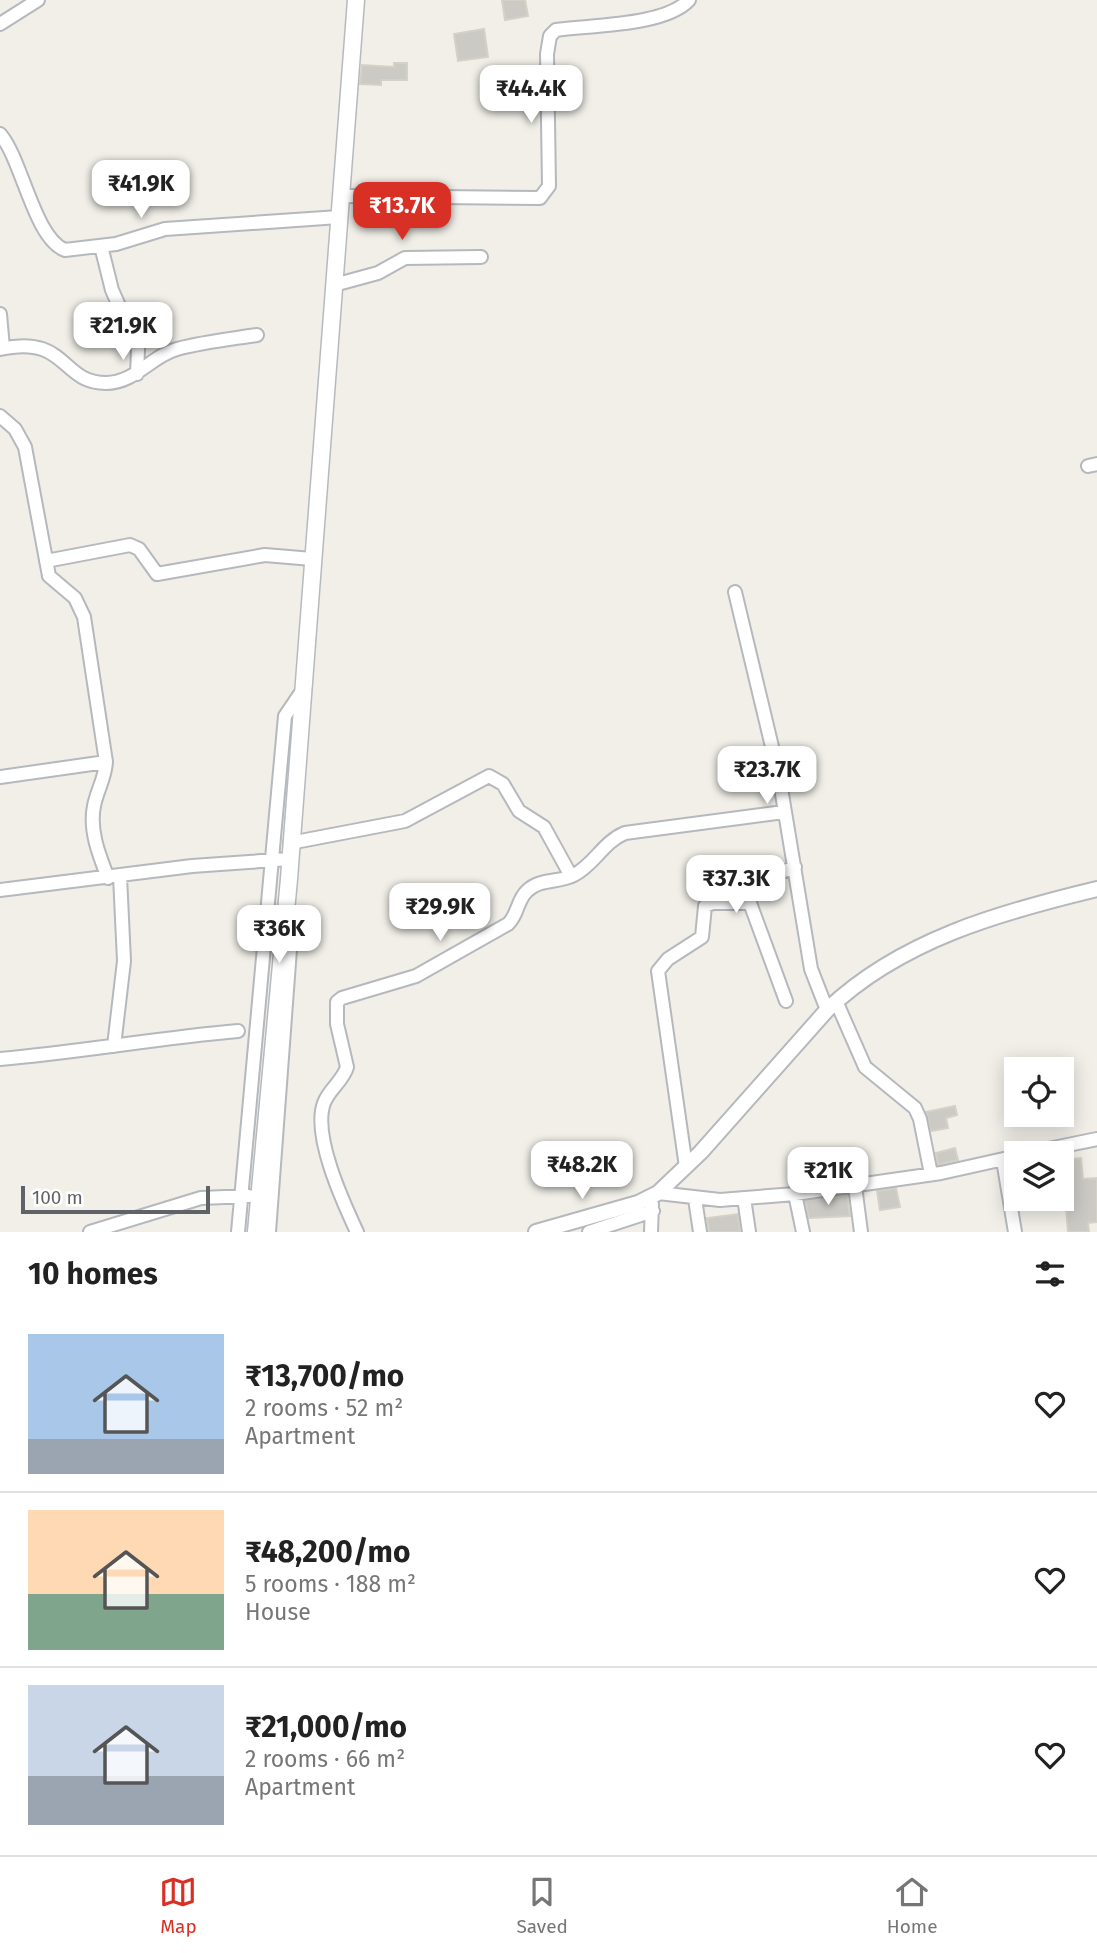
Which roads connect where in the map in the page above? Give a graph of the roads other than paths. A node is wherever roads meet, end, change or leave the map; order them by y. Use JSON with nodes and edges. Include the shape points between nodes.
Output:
{"nodes":[{"id":1,"x":38,"y":0,"type":"edge"},
{"id":2,"x":356,"y":0,"type":"edge"},
{"id":3,"x":689,"y":0,"type":"edge"},
{"id":4,"x":0,"y":24,"type":"edge"},
{"id":5,"x":0,"y":134,"type":"edge"},
{"id":6,"x":341,"y":196,"type":"junction"},
{"id":7,"x":339,"y":217,"type":"junction"},
{"id":8,"x":101,"y":246,"type":"junction"},
{"id":9,"x":481,"y":257,"type":"dead end"},
{"id":10,"x":334,"y":285,"type":"junction"},
{"id":11,"x":0,"y":314,"type":"edge"},
{"id":12,"x":257,"y":335,"type":"dead end"},
{"id":13,"x":1,"y":348,"type":"edge"},
{"id":14,"x":136,"y":374,"type":"junction"},
{"id":15,"x":0,"y":416,"type":"edge"},
{"id":16,"x":312,"y":559,"type":"junction"},
{"id":17,"x":46,"y":561,"type":"junction"},
{"id":18,"x":736,"y":592,"type":"dead end"},
{"id":19,"x":302,"y":691,"type":"junction"},
{"id":20,"x":106,"y":762,"type":"junction"},
{"id":21,"x":0,"y":777,"type":"edge"},
{"id":22,"x":784,"y":812,"type":"junction"},
{"id":23,"x":293,"y":848,"type":"junction"},
{"id":24,"x":272,"y":859,"type":"junction"},
{"id":25,"x":795,"y":867,"type":"junction"},
{"id":26,"x":571,"y":876,"type":"junction"},
{"id":27,"x":114,"y":877,"type":"junction"},
{"id":28,"x":1097,"y":889,"type":"edge"},
{"id":29,"x":0,"y":890,"type":"edge"},
{"id":30,"x":750,"y":903,"type":"junction"},
{"id":31,"x":786,"y":1001,"type":"dead end"},
{"id":32,"x":831,"y":1006,"type":"junction"},
{"id":33,"x":238,"y":1031,"type":"dead end"},
{"id":34,"x":114,"y":1046,"type":"junction"},
{"id":35,"x":0,"y":1059,"type":"edge"},
{"id":36,"x":1097,"y":1139,"type":"edge"},
{"id":37,"x":1074,"y":1144,"type":"edge"},
{"id":38,"x":1003,"y":1160,"type":"joint"},
{"id":39,"x":685,"y":1167,"type":"junction"},
{"id":40,"x":931,"y":1174,"type":"junction"},
{"id":41,"x":855,"y":1186,"type":"junction"},
{"id":42,"x":795,"y":1194,"type":"junction"},
{"id":43,"x":241,"y":1195,"type":"junction"},
{"id":44,"x":260,"y":1197,"type":"junction"},
{"id":45,"x":744,"y":1198,"type":"junction"},
{"id":46,"x":695,"y":1199,"type":"junction"},
{"id":47,"x":650,"y":1201,"type":"junction"},
{"id":48,"x":90,"y":1232,"type":"edge"},
{"id":49,"x":238,"y":1232,"type":"edge"},
{"id":50,"x":256,"y":1232,"type":"edge"},
{"id":51,"x":269,"y":1232,"type":"edge"},
{"id":52,"x":357,"y":1232,"type":"edge"},
{"id":53,"x":536,"y":1232,"type":"edge"},
{"id":54,"x":589,"y":1232,"type":"edge"},
{"id":55,"x":651,"y":1232,"type":"edge"},
{"id":56,"x":700,"y":1232,"type":"edge"},
{"id":57,"x":749,"y":1232,"type":"edge"},
{"id":58,"x":803,"y":1232,"type":"edge"},
{"id":59,"x":861,"y":1232,"type":"edge"},
{"id":60,"x":1014,"y":1232,"type":"edge"}],
"edges":[{"from":1,"to":4,"type":"street"},
{"from":2,"to":6,"type":"main road"},
{"from":3,"to":6,"type":"street","via":[[652,18],[556,30],[550,36],[549,186],[540,198]]},
{"from":5,"to":8,"type":"street","via":[[13,152],[24,188],[53,242],[65,250]]},
{"from":6,"to":7,"type":"main road"},
{"from":7,"to":8,"type":"street","via":[[165,229]]},
{"from":7,"to":10,"type":"main road"},
{"from":8,"to":14,"type":"street","via":[[112,290],[138,349]]},
{"from":9,"to":10,"type":"street","via":[[405,258],[379,274]]},
{"from":10,"to":16,"type":"main road"},
{"from":11,"to":13,"type":"street"},
{"from":12,"to":14,"type":"street","via":[[177,349]]},
{"from":13,"to":14,"type":"street","via":[[30,346],[52,351],[90,382],[113,383]]},
{"from":15,"to":17,"type":"street","via":[[15,429],[25,447]]},
{"from":16,"to":17,"type":"street","via":[[265,555],[158,574],[139,549],[130,545]]},
{"from":16,"to":19,"type":"main road"},
{"from":17,"to":20,"type":"street","via":[[49,576],[75,598],[85,617]]},
{"from":18,"to":22,"type":"street"},
{"from":19,"to":23,"type":"main road"},
{"from":19,"to":24,"type":"street","via":[[285,716]]},
{"from":20,"to":21,"type":"street"},
{"from":20,"to":27,"type":"street","via":[[93,826],[97,850]]},
{"from":22,"to":25,"type":"street"},
{"from":22,"to":26,"type":"street","via":[[625,833],[606,843]]},
{"from":23,"to":24,"type":"street"},
{"from":23,"to":26,"type":"street","via":[[405,821],[489,776],[503,784],[519,811],[544,827]]},
{"from":23,"to":44,"type":"main road"},
{"from":23,"to":51,"type":"street"},
{"from":24,"to":27,"type":"street"},
{"from":24,"to":43,"type":"street"},
{"from":25,"to":30,"type":"street","via":[[756,881]]},
{"from":25,"to":32,"type":"street","via":[[811,969]]},
{"from":26,"to":52,"type":"street","via":[[528,890],[508,924],[416,976],[337,1002],[347,1067],[324,1102],[323,1125],[340,1194]]},
{"from":27,"to":29,"type":"street"},
{"from":27,"to":34,"type":"street","via":[[124,961]]},
{"from":28,"to":32,"type":"street","via":[[976,922],[883,966]]},
{"from":30,"to":31,"type":"street"},
{"from":30,"to":39,"type":"street","via":[[705,906],[702,937],[658,971]]},
{"from":32,"to":39,"type":"street"},
{"from":32,"to":40,"type":"street","via":[[865,1067],[915,1108]]},
{"from":33,"to":34,"type":"street"},
{"from":34,"to":35,"type":"street"},
{"from":36,"to":37,"type":"street"},
{"from":38,"to":40,"type":"street"},
{"from":38,"to":60,"type":"street"},
{"from":39,"to":47,"type":"street"},
{"from":40,"to":41,"type":"street"},
{"from":41,"to":42,"type":"street"},
{"from":41,"to":59,"type":"street"},
{"from":42,"to":45,"type":"street"},
{"from":42,"to":58,"type":"street"},
{"from":43,"to":44,"type":"street"},
{"from":43,"to":48,"type":"street","via":[[201,1198]]},
{"from":43,"to":49,"type":"street"},
{"from":44,"to":50,"type":"main road"},
{"from":45,"to":46,"type":"street"},
{"from":45,"to":57,"type":"street"},
{"from":46,"to":47,"type":"street"},
{"from":46,"to":56,"type":"street"},
{"from":47,"to":53,"type":"street"},
{"from":47,"to":54,"type":"street"},
{"from":47,"to":55,"type":"street"}]}
